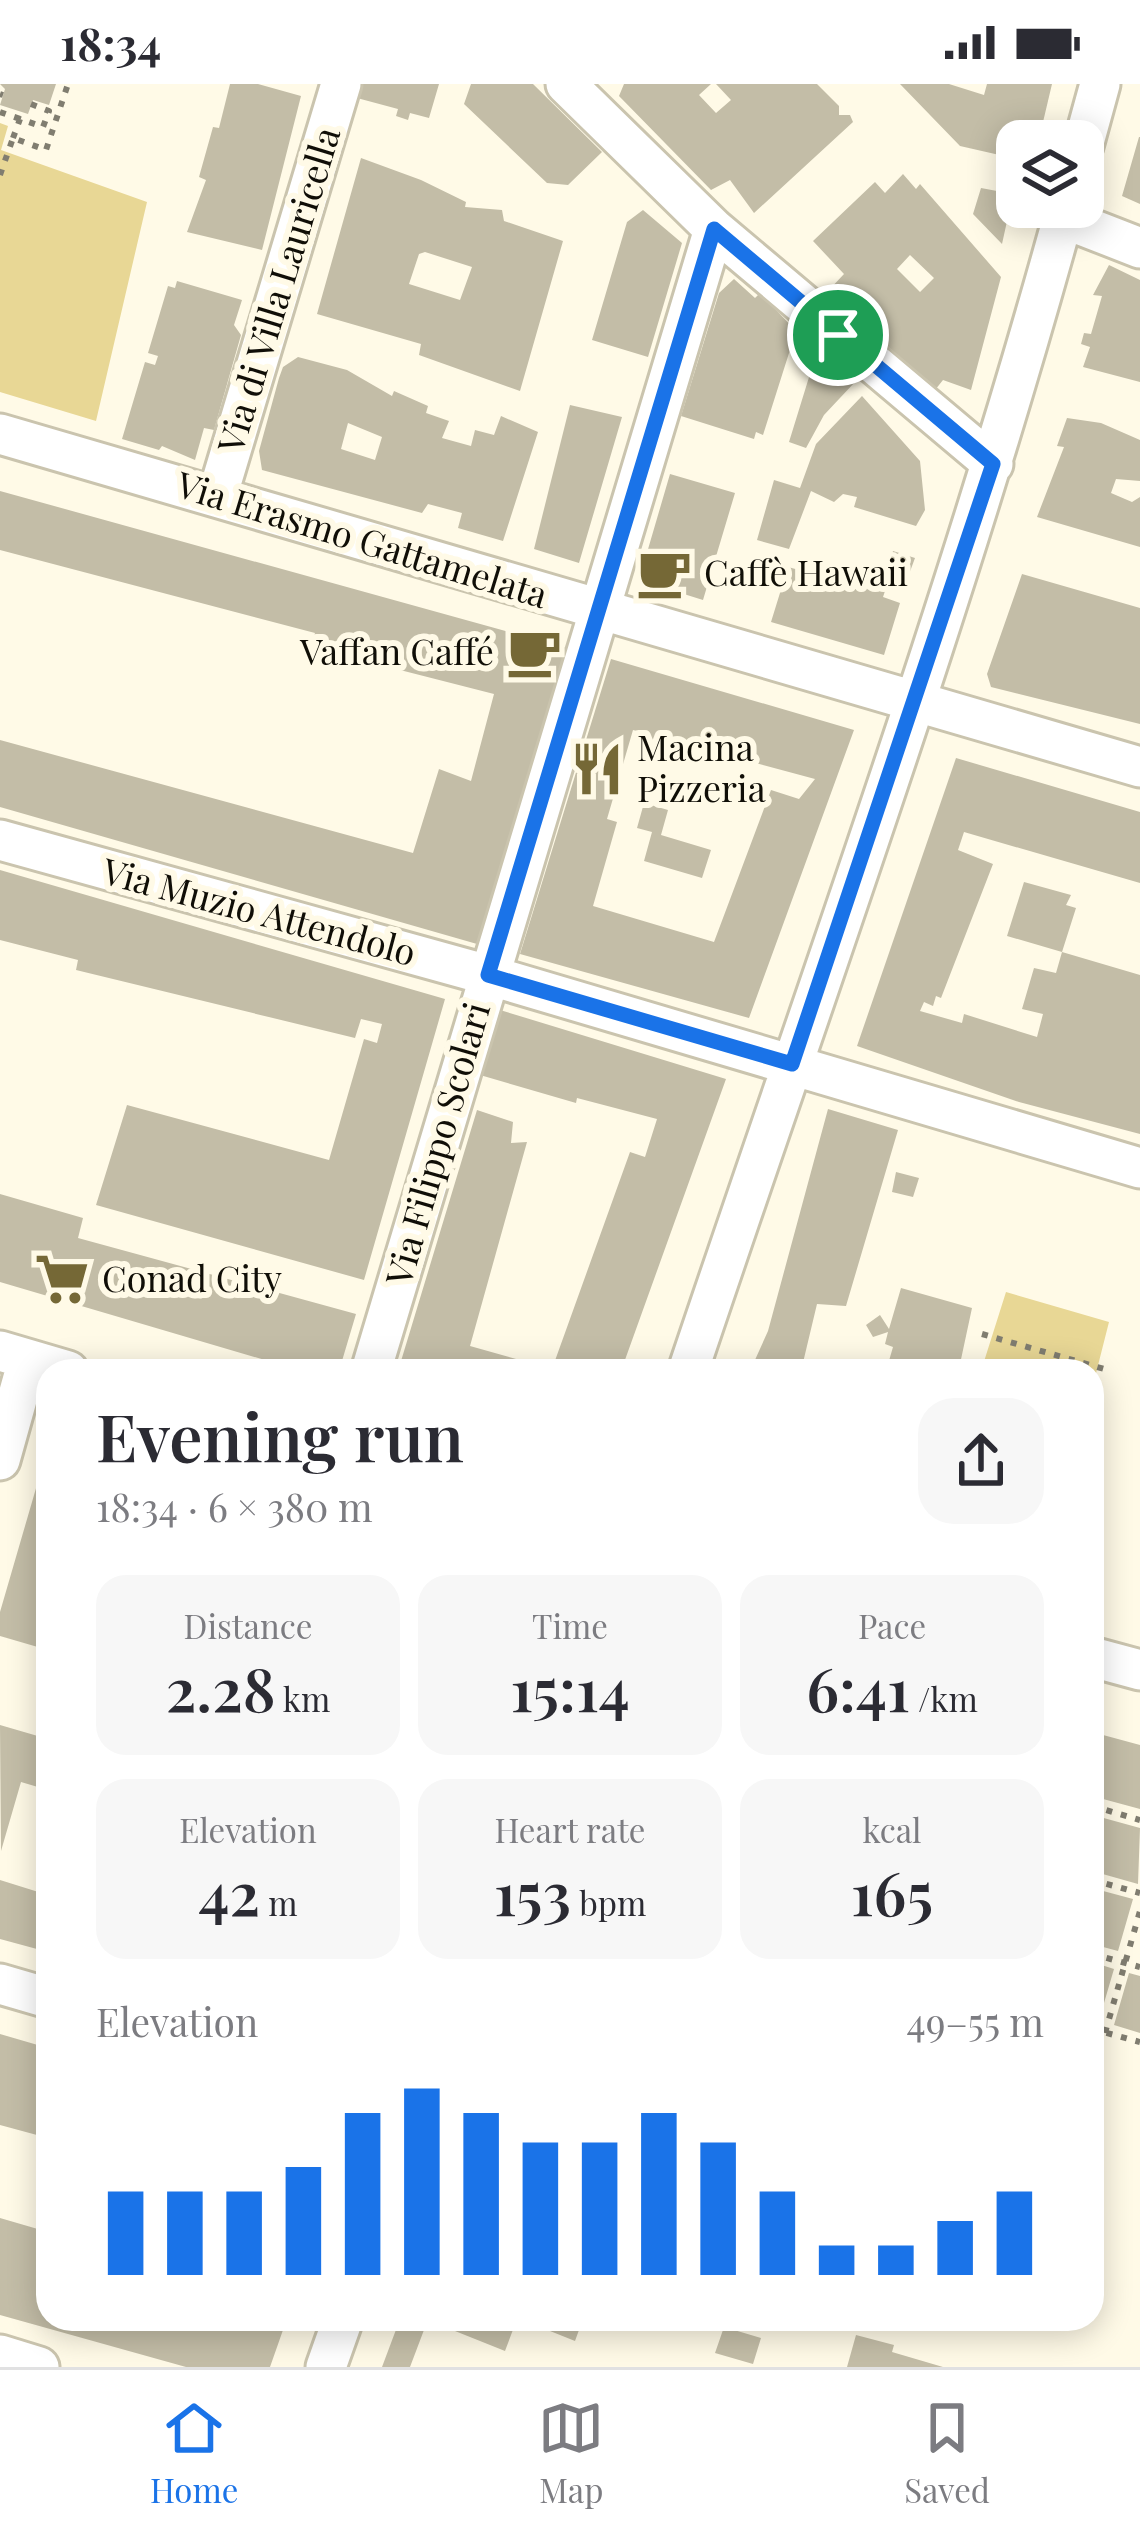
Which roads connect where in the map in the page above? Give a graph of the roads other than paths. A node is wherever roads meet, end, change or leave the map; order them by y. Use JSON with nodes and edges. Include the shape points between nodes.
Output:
{"nodes":[{"id":1,"x":341,"y":84,"type":"edge"},
{"id":2,"x":566,"y":84,"type":"edge"},
{"id":3,"x":1100,"y":84,"type":"edge"},
{"id":4,"x":1090,"y":120,"type":"edge"},
{"id":5,"x":1060,"y":228,"type":"edge"},
{"id":6,"x":1098,"y":228,"type":"edge"},
{"id":7,"x":714,"y":229,"type":"junction"},
{"id":8,"x":1140,"y":248,"type":"edge"},
{"id":9,"x":0,"y":434,"type":"edge"},
{"id":10,"x":993,"y":464,"type":"junction"},
{"id":11,"x":217,"y":496,"type":"junction"},
{"id":12,"x":598,"y":610,"type":"junction"},
{"id":13,"x":916,"y":702,"type":"junction"},
{"id":14,"x":1140,"y":766,"type":"edge"},
{"id":15,"x":0,"y":840,"type":"edge"},
{"id":16,"x":488,"y":975,"type":"junction"},
{"id":17,"x":792,"y":1064,"type":"junction"},
{"id":18,"x":1140,"y":1168,"type":"edge"},
{"id":19,"x":14,"y":1355,"type":"edge"},
{"id":20,"x":375,"y":1359,"type":"edge"},
{"id":21,"x":692,"y":1359,"type":"edge"},
{"id":22,"x":0,"y":1460,"type":"edge"},
{"id":23,"x":1104,"y":1660,"type":"edge"},
{"id":24,"x":1140,"y":1670,"type":"edge"},
{"id":25,"x":0,"y":1984,"type":"edge"},
{"id":26,"x":36,"y":1994,"type":"edge"},
{"id":27,"x":339,"y":2331,"type":"edge"},
{"id":28,"x":0,"y":2355,"type":"edge"},
{"id":29,"x":39,"y":2367,"type":"edge"},
{"id":30,"x":326,"y":2367,"type":"edge"}],
"edges":[{"from":1,"to":11,"type":"street","name":"Via di Villa Lauricella"},
{"from":2,"to":7,"type":"street"},
{"from":3,"to":4,"type":"street"},
{"from":5,"to":10,"type":"street"},
{"from":6,"to":8,"type":"street"},
{"from":7,"to":10,"type":"street"},
{"from":7,"to":12,"type":"street","name":"Via Filippo Scolari"},
{"from":9,"to":11,"type":"street","name":"Via Erasmo Gattamelata"},
{"from":10,"to":13,"type":"street"},
{"from":11,"to":12,"type":"street","name":"Via Erasmo Gattamelata"},
{"from":12,"to":13,"type":"street","name":"Via Erasmo Gattamelata"},
{"from":12,"to":16,"type":"street","name":"Via Filippo Scolari"},
{"from":13,"to":14,"type":"street","name":"Via Erasmo Gattamelata"},
{"from":13,"to":17,"type":"street"},
{"from":15,"to":16,"type":"street","name":"Via Muzio Attendolo"},
{"from":16,"to":17,"type":"street","name":"Via Muzio Attendolo"},
{"from":16,"to":20,"type":"street","name":"Via Filippo Scolari"},
{"from":17,"to":18,"type":"street","name":"Via Muzio Attendolo"},
{"from":17,"to":21,"type":"street"},
{"from":19,"to":22,"type":"street"},
{"from":23,"to":24,"type":"street"},
{"from":25,"to":26,"type":"street"},
{"from":27,"to":30,"type":"street"},
{"from":28,"to":29,"type":"street"}]}
